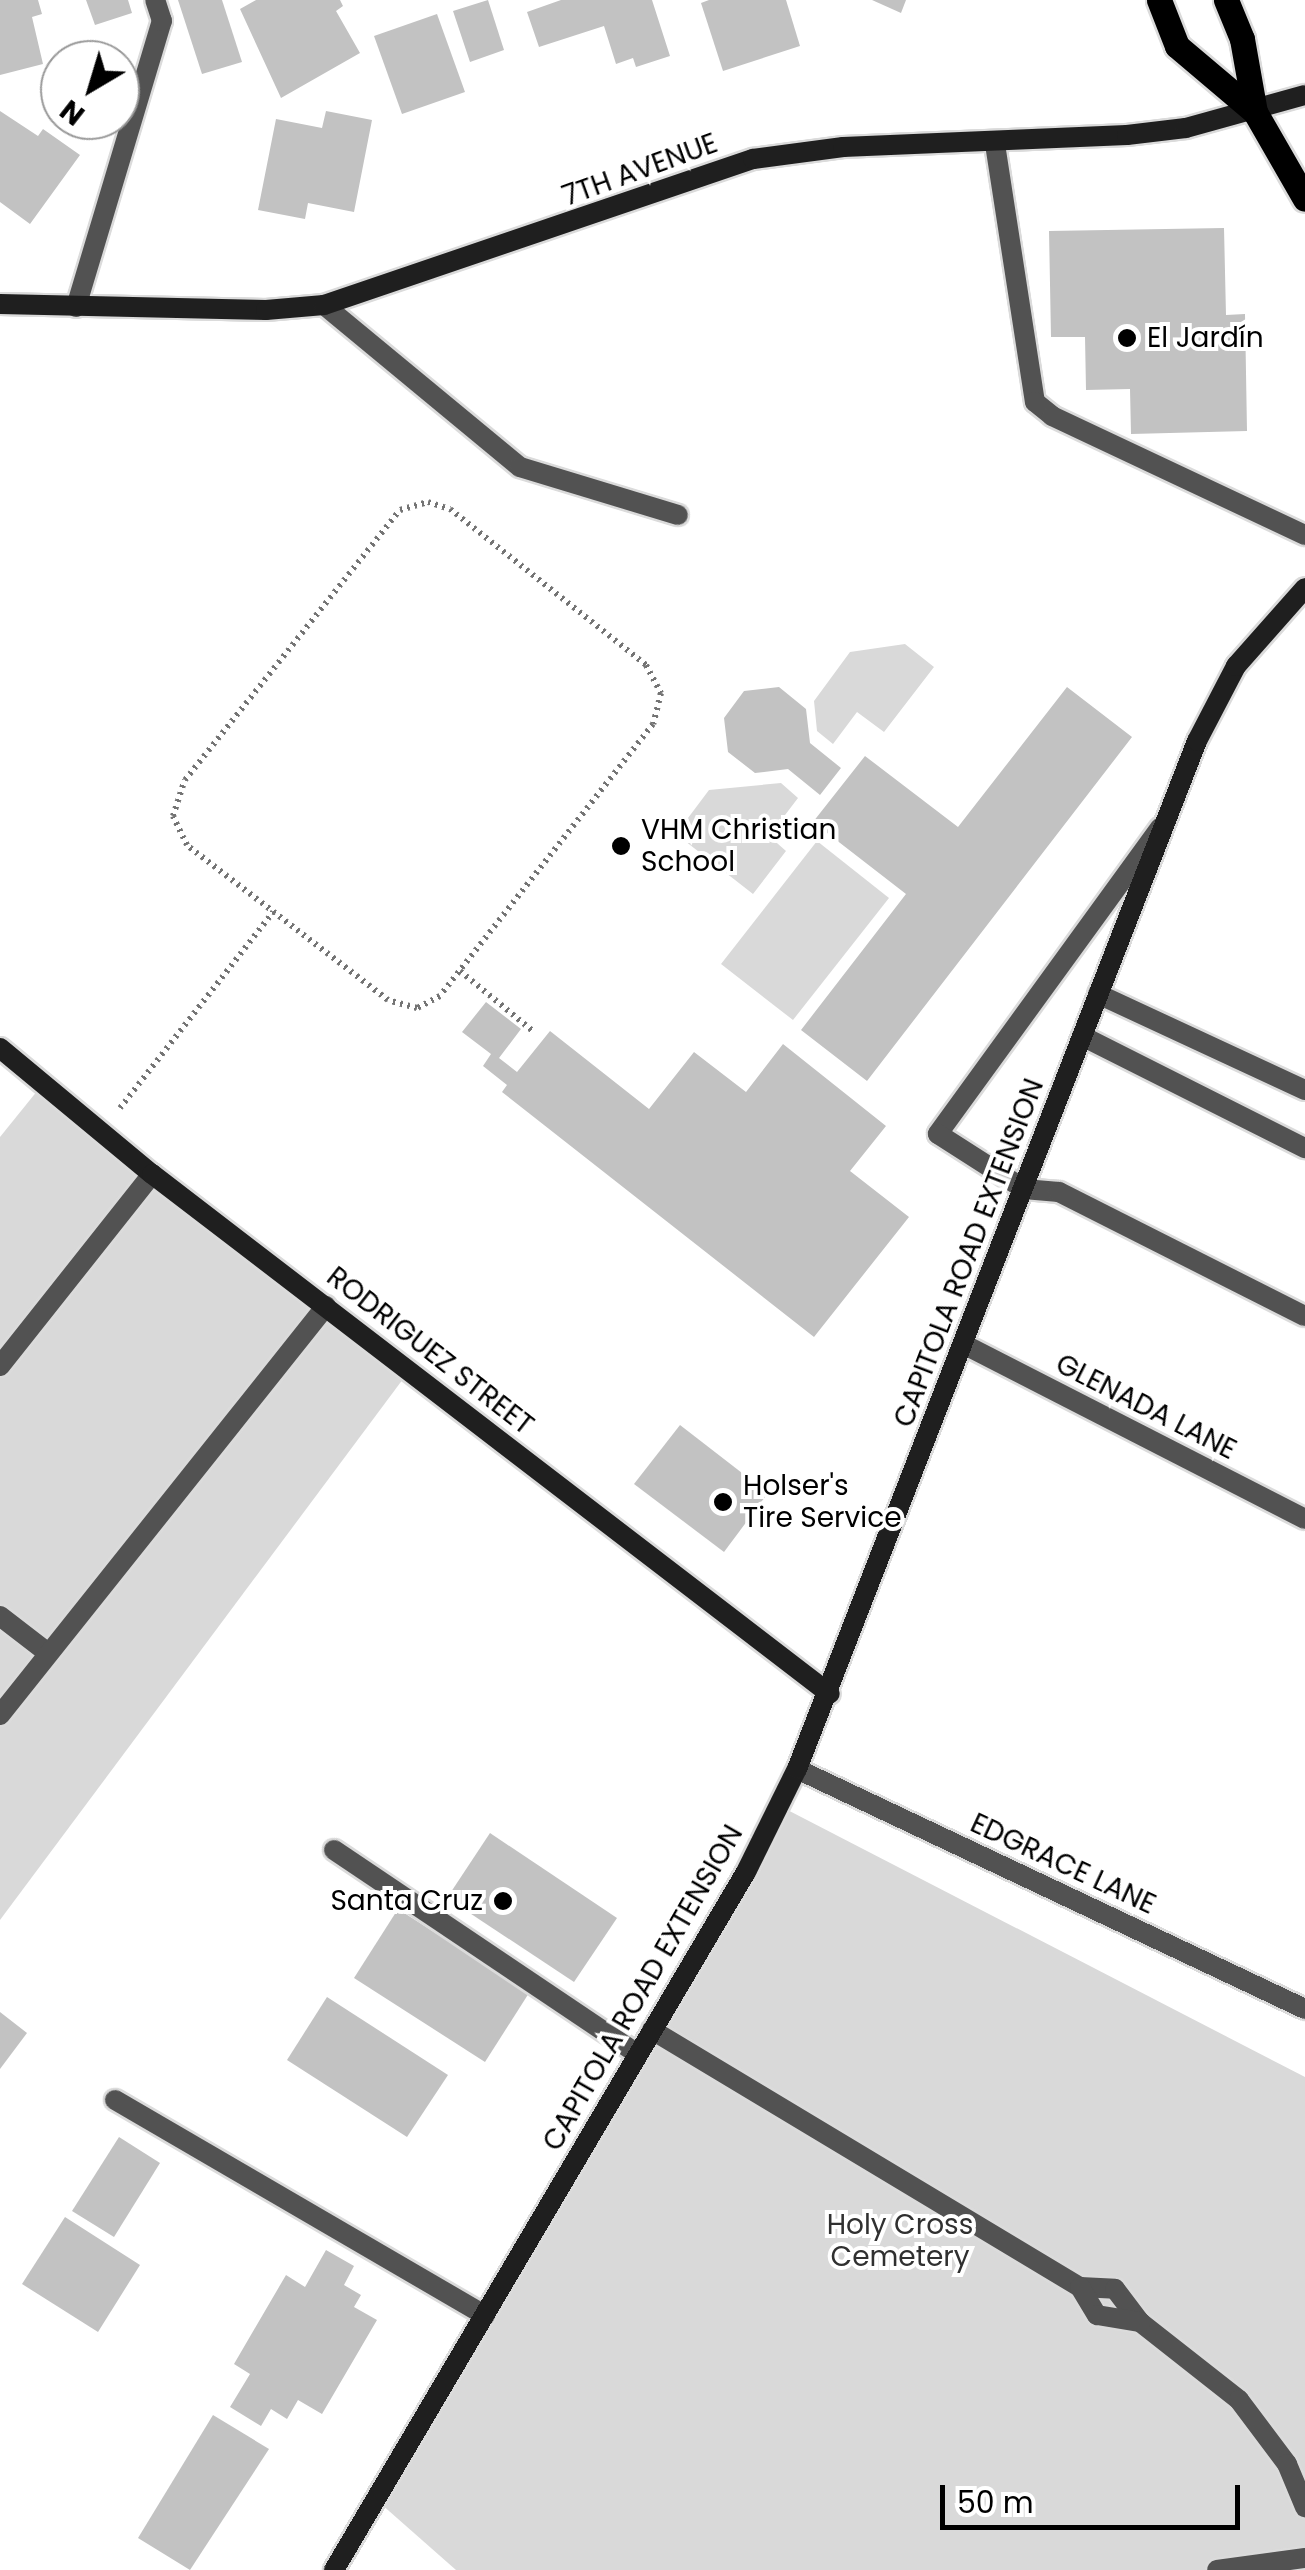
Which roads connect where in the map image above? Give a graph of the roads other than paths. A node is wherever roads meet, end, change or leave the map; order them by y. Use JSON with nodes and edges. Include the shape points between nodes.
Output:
{"nodes":[{"id":1,"x":155,"y":0,"type":"edge"},
{"id":2,"x":1159,"y":0,"type":"edge"},
{"id":3,"x":1226,"y":0,"type":"edge"},
{"id":4,"x":1305,"y":94,"type":"edge"},
{"id":5,"x":1255,"y":112,"type":"junction"},
{"id":6,"x":996,"y":144,"type":"junction"},
{"id":7,"x":1305,"y":199,"type":"edge"},
{"id":8,"x":0,"y":304,"type":"edge"},
{"id":9,"x":324,"y":305,"type":"junction"},
{"id":10,"x":76,"y":307,"type":"junction"},
{"id":11,"x":678,"y":514,"type":"dead end"},
{"id":12,"x":1305,"y":536,"type":"edge"},
{"id":13,"x":1305,"y":588,"type":"edge"},
{"id":14,"x":1167,"y":818,"type":"junction"},
{"id":15,"x":1098,"y":994,"type":"junction"},
{"id":16,"x":1082,"y":1036,"type":"junction"},
{"id":17,"x":0,"y":1048,"type":"edge"},
{"id":18,"x":1305,"y":1090,"type":"edge"},
{"id":19,"x":1305,"y":1148,"type":"edge"},
{"id":20,"x":152,"y":1174,"type":"junction"},
{"id":21,"x":1024,"y":1189,"type":"junction"},
{"id":22,"x":326,"y":1306,"type":"junction"},
{"id":23,"x":1305,"y":1316,"type":"edge"},
{"id":24,"x":963,"y":1344,"type":"junction"},
{"id":25,"x":0,"y":1366,"type":"edge"},
{"id":26,"x":1305,"y":1519,"type":"edge"},
{"id":27,"x":0,"y":1616,"type":"edge"},
{"id":28,"x":48,"y":1653,"type":"junction"},
{"id":29,"x":830,"y":1694,"type":"junction"},
{"id":30,"x":0,"y":1715,"type":"edge"},
{"id":31,"x":798,"y":1769,"type":"junction"},
{"id":32,"x":334,"y":1850,"type":"dead end"},
{"id":33,"x":1305,"y":2009,"type":"edge"},
{"id":34,"x":652,"y":2030,"type":"junction"},
{"id":35,"x":638,"y":2054,"type":"junction"},
{"id":36,"x":115,"y":2100,"type":"dead end"},
{"id":37,"x":1080,"y":2287,"type":"junction"},
{"id":38,"x":485,"y":2315,"type":"junction"},
{"id":39,"x":1140,"y":2322,"type":"junction"},
{"id":40,"x":1305,"y":2507,"type":"edge"},
{"id":41,"x":1305,"y":2558,"type":"edge"},
{"id":42,"x":334,"y":2570,"type":"edge"},
{"id":43,"x":1217,"y":2570,"type":"edge"}],
"edges":[{"from":1,"to":10,"type":"street","via":[[162,21]]},
{"from":2,"to":5,"type":"main road","via":[[1177,46]]},
{"from":3,"to":5,"type":"main road","via":[[1242,38]]},
{"from":4,"to":5,"type":"street","name":"7TH AVENUE"},
{"from":5,"to":6,"type":"street","name":"7TH AVENUE","via":[[1186,128]]},
{"from":5,"to":7,"type":"main road"},
{"from":6,"to":9,"type":"street","name":"7TH AVENUE","via":[[842,147],[753,160]]},
{"from":6,"to":12,"type":"street","via":[[1035,402]]},
{"from":8,"to":10,"type":"street","name":"7TH AVENUE"},
{"from":9,"to":10,"type":"street","name":"7TH AVENUE"},
{"from":9,"to":11,"type":"street","via":[[520,467]]},
{"from":13,"to":14,"type":"street","name":"CAPITOLA ROAD EXTENSION","via":[[1236,666]]},
{"from":14,"to":15,"type":"street","name":"CAPITOLA ROAD EXTENSION"},
{"from":14,"to":21,"type":"street","via":[[938,1134]]},
{"from":15,"to":16,"type":"street","name":"CAPITOLA ROAD EXTENSION"},
{"from":15,"to":18,"type":"street"},
{"from":16,"to":19,"type":"street"},
{"from":16,"to":21,"type":"street","name":"CAPITOLA ROAD EXTENSION"},
{"from":17,"to":20,"type":"street","name":"RODRIGUEZ STREET"},
{"from":20,"to":22,"type":"street","name":"RODRIGUEZ STREET"},
{"from":20,"to":25,"type":"street"},
{"from":21,"to":23,"type":"street","via":[[1059,1192]]},
{"from":21,"to":24,"type":"street","name":"CAPITOLA ROAD EXTENSION"},
{"from":22,"to":28,"type":"street"},
{"from":22,"to":29,"type":"street","name":"RODRIGUEZ STREET"},
{"from":24,"to":26,"type":"street","name":"GLENADA LANE"},
{"from":24,"to":29,"type":"street","name":"CAPITOLA ROAD EXTENSION"},
{"from":27,"to":28,"type":"street"},
{"from":28,"to":30,"type":"street"},
{"from":29,"to":31,"type":"street","name":"CAPITOLA ROAD EXTENSION"},
{"from":31,"to":33,"type":"street","name":"EDGRACE LANE"},
{"from":31,"to":34,"type":"street","name":"CAPITOLA ROAD EXTENSION"},
{"from":32,"to":35,"type":"street"},
{"from":34,"to":35,"type":"street","name":"CAPITOLA ROAD EXTENSION"},
{"from":34,"to":37,"type":"street"},
{"from":35,"to":38,"type":"street","name":"CAPITOLA ROAD EXTENSION"},
{"from":36,"to":38,"type":"street"},
{"from":37,"to":39,"type":"street","via":[[1115,2289]]},
{"from":37,"to":39,"type":"street","via":[[1096,2315]]},
{"from":38,"to":42,"type":"street","name":"CAPITOLA ROAD EXTENSION"},
{"from":39,"to":40,"type":"street","via":[[1238,2400],[1287,2464]]},
{"from":41,"to":43,"type":"street"}]}
